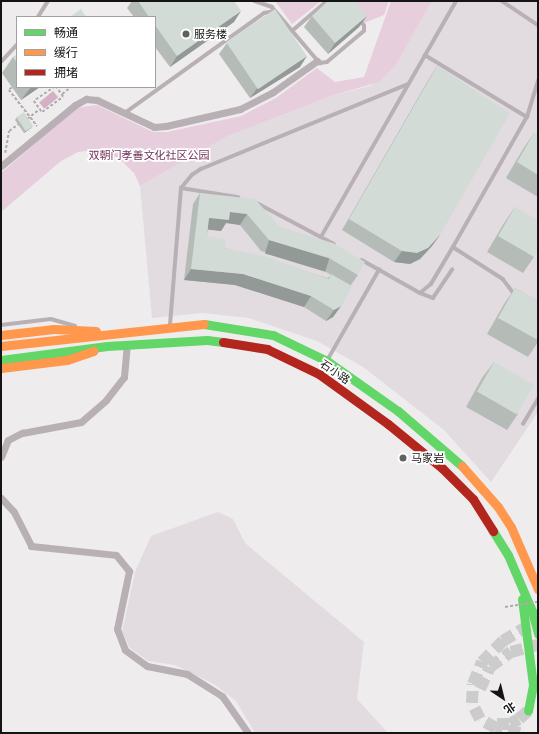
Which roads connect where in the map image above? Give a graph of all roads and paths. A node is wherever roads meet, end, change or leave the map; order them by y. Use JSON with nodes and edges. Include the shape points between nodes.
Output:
{"nodes":[{"id":1,"x":48,"y":1,"type":"edge"},
{"id":2,"x":255,"y":1,"type":"edge"},
{"id":3,"x":327,"y":1,"type":"edge"},
{"id":4,"x":456,"y":1,"type":"edge"},
{"id":5,"x":502,"y":1,"type":"edge"},
{"id":6,"x":275,"y":11,"type":"junction"},
{"id":7,"x":39,"y":16,"type":"edge"},
{"id":8,"x":356,"y":16,"type":"edge"},
{"id":9,"x":538,"y":25,"type":"edge"},
{"id":10,"x":292,"y":31,"type":"junction"},
{"id":11,"x":16,"y":46,"type":"edge"},
{"id":12,"x":426,"y":54,"type":"junction"},
{"id":13,"x":317,"y":61,"type":"junction"},
{"id":14,"x":1,"y":62,"type":"edge"},
{"id":15,"x":538,"y":81,"type":"edge"},
{"id":16,"x":409,"y":83,"type":"junction"},
{"id":17,"x":12,"y":88,"type":"dead end"},
{"id":18,"x":54,"y":88,"type":"edge"},
{"id":19,"x":56,"y":88,"type":"edge"},
{"id":20,"x":68,"y":88,"type":"edge"},
{"id":21,"x":61,"y":94,"type":"junction"},
{"id":22,"x":40,"y":109,"type":"junction"},
{"id":23,"x":125,"y":113,"type":"junction"},
{"id":24,"x":28,"y":117,"type":"junction"},
{"id":25,"x":527,"y":117,"type":"junction"},
{"id":26,"x":42,"y":132,"type":"junction"},
{"id":27,"x":4,"y":154,"type":"dead end"},
{"id":28,"x":1,"y":166,"type":"edge"},
{"id":29,"x":182,"y":188,"type":"junction"},
{"id":30,"x":243,"y":198,"type":"edge"},
{"id":31,"x":250,"y":199,"type":"edge"},
{"id":32,"x":321,"y":237,"type":"junction"},
{"id":33,"x":453,"y":247,"type":"junction"},
{"id":34,"x":340,"y":248,"type":"edge"},
{"id":35,"x":360,"y":259,"type":"edge"},
{"id":36,"x":379,"y":270,"type":"junction"},
{"id":37,"x":452,"y":270,"type":"dead end"},
{"id":38,"x":420,"y":293,"type":"junction"},
{"id":39,"x":517,"y":300,"type":"edge"},
{"id":40,"x":1,"y":325,"type":"edge"},
{"id":41,"x":170,"y":326,"type":"junction"},
{"id":42,"x":83,"y":330,"type":"junction"},
{"id":43,"x":112,"y":333,"type":"junction"},
{"id":44,"x":1,"y":336,"type":"edge"},
{"id":45,"x":127,"y":345,"type":"junction"},
{"id":46,"x":1,"y":346,"type":"edge"},
{"id":47,"x":107,"y":346,"type":"junction"},
{"id":48,"x":1,"y":360,"type":"edge"},
{"id":49,"x":327,"y":361,"type":"junction"},
{"id":50,"x":1,"y":368,"type":"edge"},
{"id":51,"x":538,"y":399,"type":"edge"},
{"id":52,"x":523,"y":424,"type":"dead end"},
{"id":53,"x":1,"y":457,"type":"edge"},
{"id":54,"x":1,"y":498,"type":"edge"},
{"id":55,"x":519,"y":580,"type":"junction"},
{"id":56,"x":538,"y":589,"type":"edge"},
{"id":57,"x":538,"y":602,"type":"edge"},
{"id":58,"x":506,"y":607,"type":"dead end"},
{"id":59,"x":538,"y":634,"type":"edge"},
{"id":60,"x":528,"y":711,"type":"tunnel mouth"},
{"id":61,"x":248,"y":733,"type":"edge"}],
"edges":[{"from":1,"to":7,"type":"lane"},
{"from":2,"to":6,"type":"lane"},
{"from":3,"to":10,"type":"lane"},
{"from":4,"to":12,"type":"lane"},
{"from":5,"to":9,"type":"lane"},
{"from":6,"to":10,"type":"lane"},
{"from":6,"to":23,"type":"lane","via":[[264,13]]},
{"from":8,"to":13,"type":"lane","via":[[364,26],[364,31],[327,62]]},
{"from":10,"to":13,"type":"lane"},
{"from":11,"to":14,"type":"lane"},
{"from":12,"to":16,"type":"lane"},
{"from":12,"to":25,"type":"lane"},
{"from":13,"to":23,"type":"street","via":[[273,92],[240,109],[154,127]]},
{"from":15,"to":25,"type":"lane"},
{"from":16,"to":29,"type":"lane","via":[[201,169],[192,175]]},
{"from":16,"to":32,"type":"lane"},
{"from":17,"to":24,"type":"path","via":[[9,90]]},
{"from":18,"to":22,"type":"path","via":[[34,102]]},
{"from":19,"to":21,"type":"path"},
{"from":20,"to":21,"type":"path"},
{"from":21,"to":22,"type":"path","via":[[63,97],[42,112]]},
{"from":22,"to":24,"type":"path"},
{"from":23,"to":26,"type":"street","via":[[97,100],[86,99]]},
{"from":24,"to":26,"type":"path"},
{"from":24,"to":27,"type":"path","via":[[9,131],[8,147]]},
{"from":25,"to":33,"type":"lane"},
{"from":26,"to":28,"type":"street"},
{"from":29,"to":30,"type":"lane"},
{"from":29,"to":41,"type":"lane"},
{"from":31,"to":32,"type":"lane"},
{"from":32,"to":34,"type":"lane"},
{"from":33,"to":38,"type":"lane","via":[[431,284]]},
{"from":33,"to":39,"type":"lane","via":[[503,279]]},
{"from":35,"to":36,"type":"lane"},
{"from":36,"to":38,"type":"lane"},
{"from":36,"to":49,"type":"lane"},
{"from":37,"to":38,"type":"lane","via":[[433,298]]},
{"from":40,"to":42,"type":"lane","via":[[51,319]]},
{"from":41,"to":43,"type":"main road","name":"石小路"},
{"from":41,"to":49,"type":"main road","name":"石小路","via":[[210,324],[273,335]]},
{"from":42,"to":43,"type":"main road"},
{"from":42,"to":44,"type":"main road","via":[[54,329]]},
{"from":43,"to":46,"type":"main road","name":"石小路"},
{"from":45,"to":47,"type":"main road","name":"石小路"},
{"from":45,"to":53,"type":"street","via":[[124,377],[106,400],[81,422],[22,433],[8,440]]},
{"from":45,"to":55,"type":"main road","name":"石小路","via":[[207,340],[237,343],[267,349],[319,374],[388,424],[458,483],[485,515]]},
{"from":47,"to":48,"type":"main road","name":"石小路"},
{"from":47,"to":50,"type":"main road","via":[[68,360]]},
{"from":49,"to":56,"type":"main road","name":"石小路","via":[[421,429],[469,472],[511,527]]},
{"from":51,"to":52,"type":"lane"},
{"from":54,"to":61,"type":"street","via":[[14,512],[31,546],[116,555],[129,570],[118,629],[125,650],[148,666],[187,674],[222,696]]},
{"from":55,"to":59,"type":"main road","name":"石小路"},
{"from":55,"to":60,"type":"main road","via":[[533,685]]},
{"from":57,"to":58,"type":"path","bridge":true}]}
